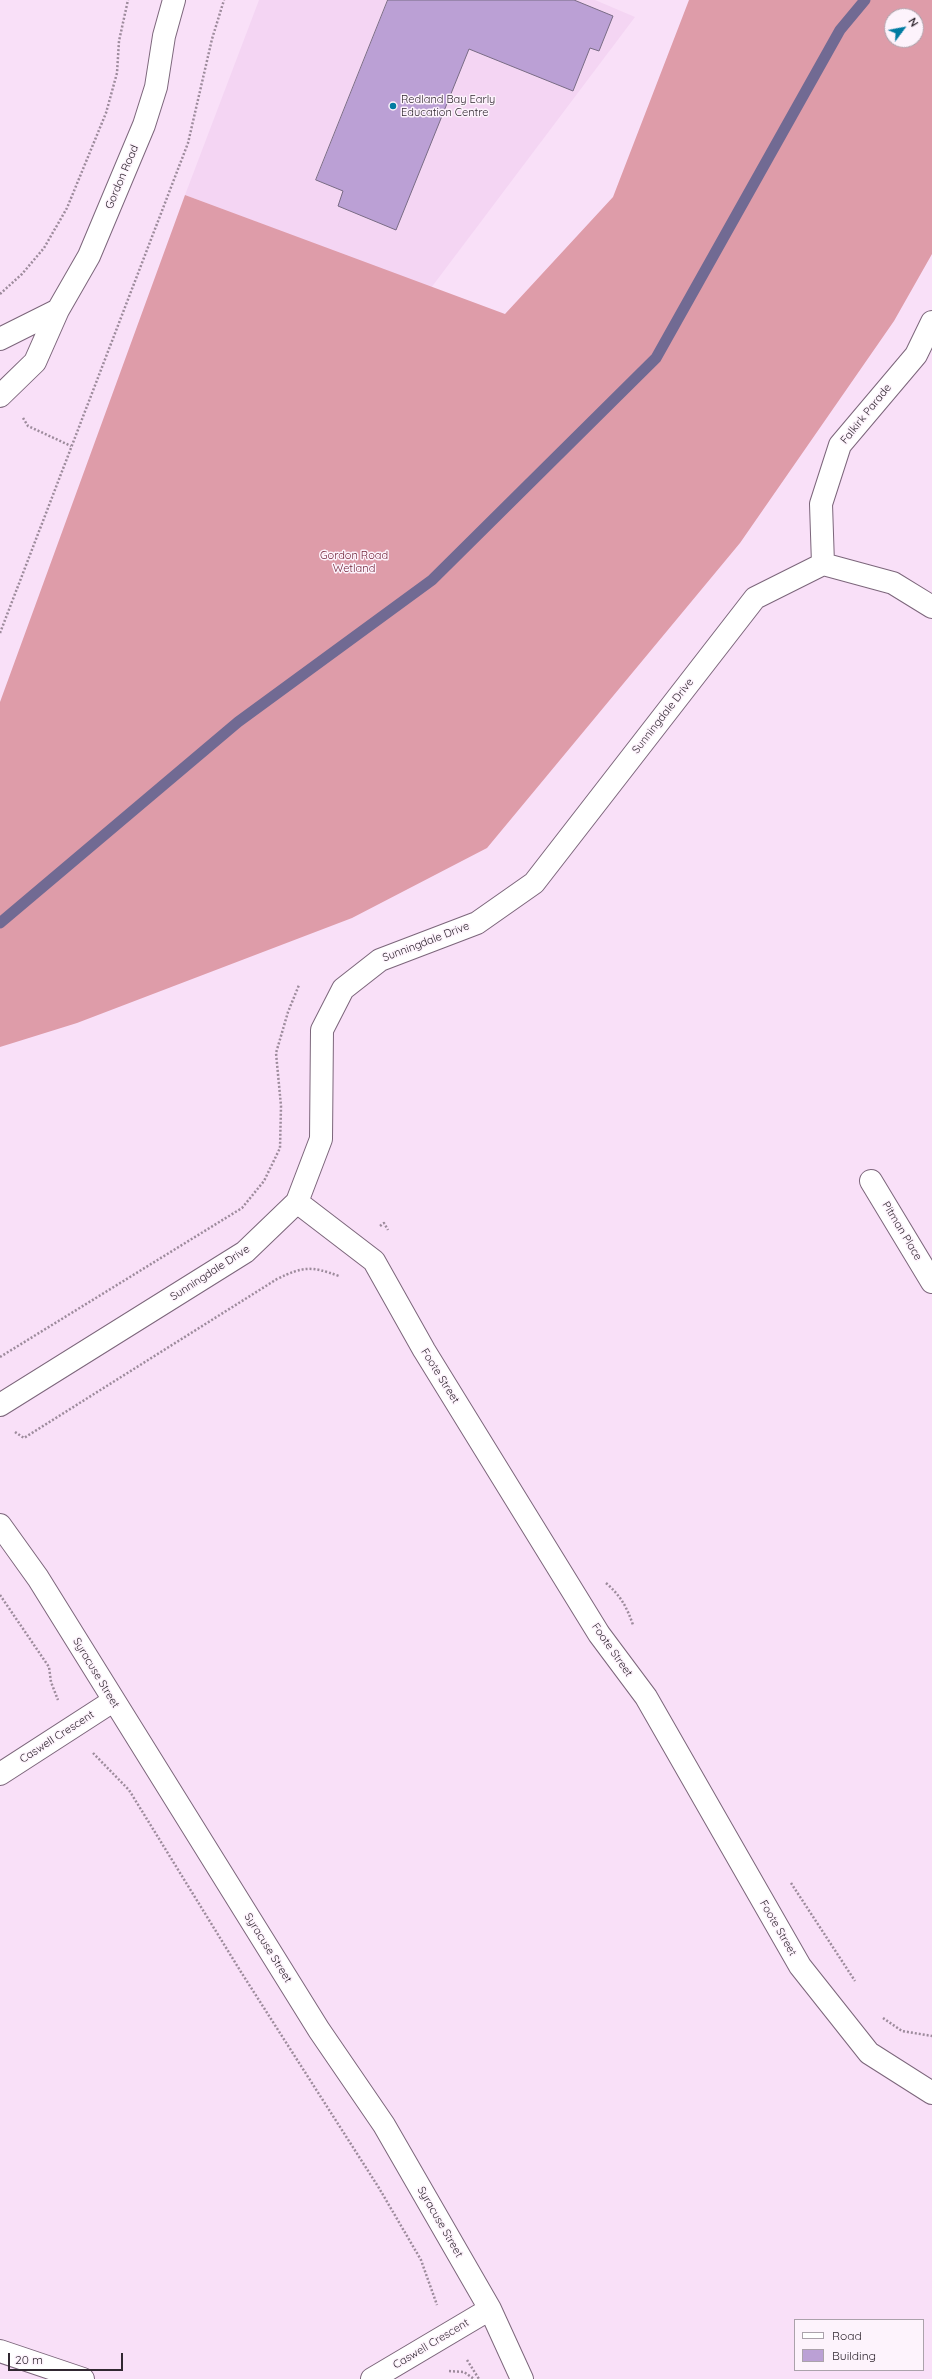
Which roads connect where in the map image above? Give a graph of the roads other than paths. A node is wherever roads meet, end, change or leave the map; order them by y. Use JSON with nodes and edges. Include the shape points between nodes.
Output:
{"nodes":[{"id":1,"x":165,"y":0,"type":"edge"},
{"id":2,"x":174,"y":0,"type":"edge"},
{"id":3,"x":164,"y":36,"type":"junction"},
{"id":4,"x":58,"y":310,"type":"junction"},
{"id":5,"x":932,"y":322,"type":"edge"},
{"id":6,"x":0,"y":339,"type":"edge"},
{"id":7,"x":0,"y":396,"type":"edge"},
{"id":8,"x":823,"y":564,"type":"junction"},
{"id":9,"x":932,"y":607,"type":"edge"},
{"id":10,"x":871,"y":1181,"type":"dead end"},
{"id":11,"x":297,"y":1202,"type":"junction"},
{"id":12,"x":932,"y":1282,"type":"edge"},
{"id":13,"x":0,"y":1405,"type":"edge"},
{"id":14,"x":0,"y":1525,"type":"edge"},
{"id":15,"x":113,"y":1701,"type":"junction"},
{"id":16,"x":0,"y":1774,"type":"edge"},
{"id":17,"x":932,"y":2093,"type":"edge"},
{"id":18,"x":490,"y":2309,"type":"junction"},
{"id":19,"x":0,"y":2351,"type":"edge"},
{"id":20,"x":83,"y":2379,"type":"edge"},
{"id":21,"x":372,"y":2379,"type":"edge"},
{"id":22,"x":522,"y":2379,"type":"edge"}],
"edges":[{"from":1,"to":3,"type":"street","name":"Gordon Road"},
{"from":2,"to":3,"type":"street","name":"Gordon Road"},
{"from":3,"to":4,"type":"street","name":"Gordon Road","via":[[156,87],[144,125],[89,256]]},
{"from":4,"to":6,"type":"street"},
{"from":4,"to":7,"type":"street","name":"Gordon Road","via":[[35,362]]},
{"from":5,"to":8,"type":"street","name":"Falkirk Parade","via":[[916,355],[840,445],[821,504]]},
{"from":8,"to":9,"type":"street","via":[[893,582]]},
{"from":8,"to":11,"type":"street","name":"Sunningdale Drive","via":[[755,598],[534,883],[477,923],[380,960],[343,989],[322,1030],[321,1139]]},
{"from":10,"to":12,"type":"street","name":"Pitman Place"},
{"from":11,"to":13,"type":"street","name":"Sunningdale Drive","via":[[245,1252]]},
{"from":11,"to":17,"type":"street","name":"Foote Street","via":[[374,1261],[424,1350],[599,1634],[646,1697],[800,1966],[869,2053]]},
{"from":14,"to":15,"type":"street","name":"Syracuse Street","via":[[38,1578]]},
{"from":15,"to":16,"type":"street","name":"Caswell Crescent"},
{"from":15,"to":18,"type":"street","name":"Syracuse Street","via":[[319,2030],[384,2125]]},
{"from":18,"to":21,"type":"street","name":"Caswell Crescent"},
{"from":18,"to":22,"type":"street","name":"Syracuse Street"},
{"from":19,"to":20,"type":"street"}]}
